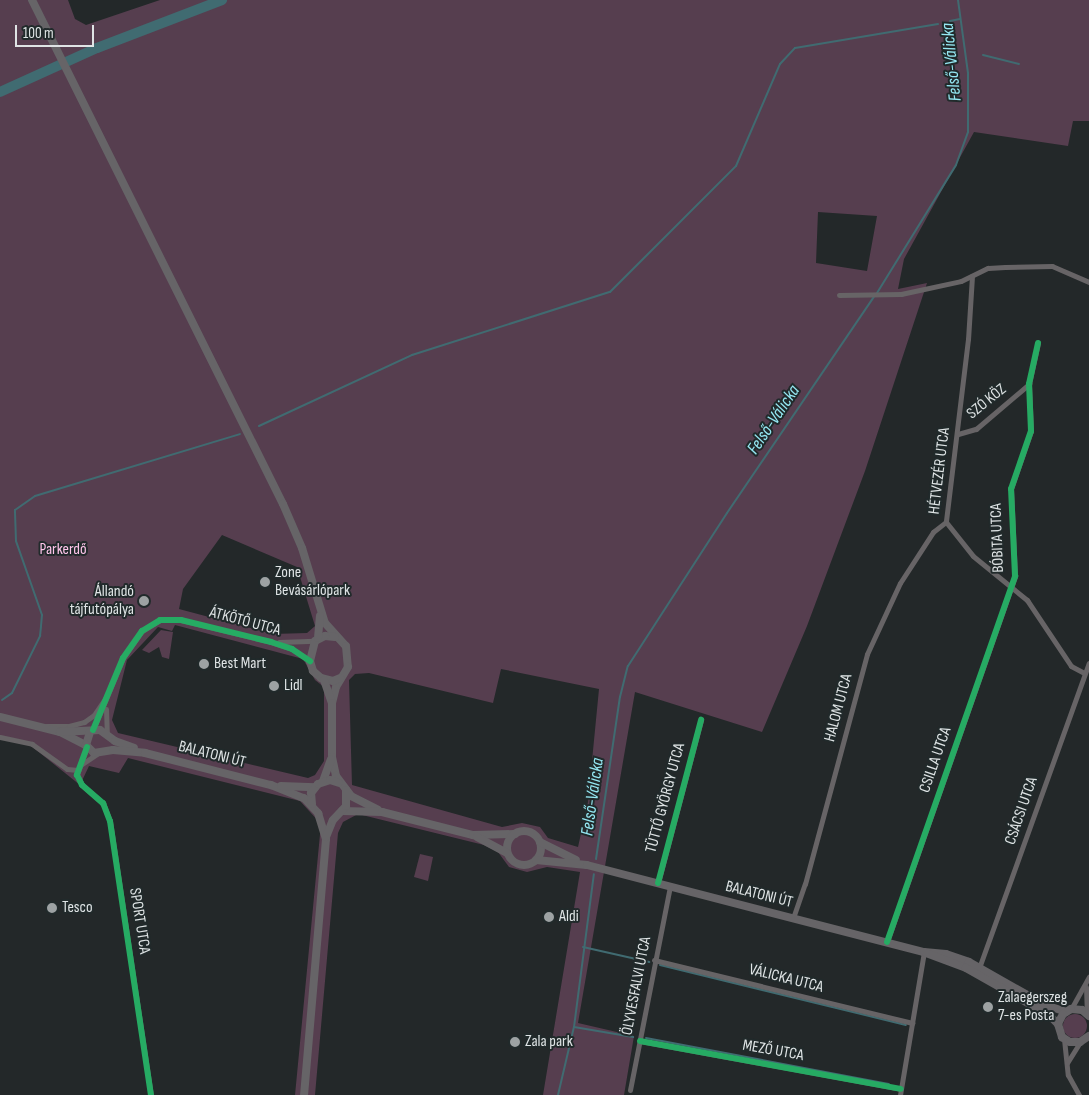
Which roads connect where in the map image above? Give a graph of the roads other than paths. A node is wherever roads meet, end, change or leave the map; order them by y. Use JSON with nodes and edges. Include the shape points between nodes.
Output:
{"nodes":[{"id":1,"x":32,"y":0,"type":"edge"},
{"id":2,"x":972,"y":276,"type":"junction"},
{"id":3,"x":1089,"y":282,"type":"edge"},
{"id":4,"x":839,"y":295,"type":"dead end"},
{"id":5,"x":1038,"y":343,"type":"dead end"},
{"id":6,"x":1029,"y":384,"type":"junction"},
{"id":7,"x":958,"y":434,"type":"junction"},
{"id":8,"x":946,"y":522,"type":"junction"},
{"id":9,"x":1011,"y":587,"type":"junction"},
{"id":10,"x":320,"y":612,"type":"junction"},
{"id":11,"x":336,"y":637,"type":"junction"},
{"id":12,"x":317,"y":640,"type":"junction"},
{"id":13,"x":271,"y":642,"type":"junction"},
{"id":14,"x":310,"y":661,"type":"junction"},
{"id":15,"x":1089,"y":665,"type":"edge"},
{"id":16,"x":1084,"y":673,"type":"junction"},
{"id":17,"x":340,"y":678,"type":"junction"},
{"id":18,"x":324,"y":680,"type":"junction"},
{"id":19,"x":110,"y":691,"type":"junction"},
{"id":20,"x":332,"y":703,"type":"junction"},
{"id":21,"x":106,"y":705,"type":"junction"},
{"id":22,"x":0,"y":717,"type":"edge"},
{"id":23,"x":700,"y":720,"type":"dead end"},
{"id":24,"x":38,"y":726,"type":"junction"},
{"id":25,"x":92,"y":731,"type":"junction"},
{"id":26,"x":60,"y":732,"type":"junction"},
{"id":27,"x":108,"y":735,"type":"junction"},
{"id":28,"x":0,"y":736,"type":"edge"},
{"id":29,"x":87,"y":746,"type":"junction"},
{"id":30,"x":107,"y":750,"type":"junction"},
{"id":31,"x":145,"y":753,"type":"junction"},
{"id":32,"x":97,"y":754,"type":"junction"},
{"id":33,"x":332,"y":757,"type":"junction"},
{"id":34,"x":81,"y":764,"type":"junction"},
{"id":35,"x":78,"y":770,"type":"junction"},
{"id":36,"x":323,"y":781,"type":"junction"},
{"id":37,"x":339,"y":783,"type":"junction"},
{"id":38,"x":271,"y":785,"type":"junction"},
{"id":39,"x":314,"y":787,"type":"junction"},
{"id":40,"x":345,"y":790,"type":"junction"},
{"id":41,"x":312,"y":806,"type":"junction"},
{"id":42,"x":382,"y":812,"type":"junction"},
{"id":43,"x":318,"y":813,"type":"junction"},
{"id":44,"x":340,"y":813,"type":"junction"},
{"id":45,"x":515,"y":834,"type":"junction"},
{"id":46,"x":473,"y":835,"type":"junction"},
{"id":47,"x":326,"y":839,"type":"junction"},
{"id":48,"x":540,"y":842,"type":"junction"},
{"id":49,"x":507,"y":853,"type":"junction"},
{"id":50,"x":536,"y":860,"type":"junction"},
{"id":51,"x":587,"y":864,"type":"junction"},
{"id":52,"x":658,"y":883,"type":"junction"},
{"id":53,"x":670,"y":886,"type":"junction"},
{"id":54,"x":793,"y":918,"type":"junction"},
{"id":55,"x":888,"y":942,"type":"junction"},
{"id":56,"x":924,"y":952,"type":"junction"},
{"id":57,"x":654,"y":960,"type":"junction"},
{"id":58,"x":980,"y":968,"type":"junction"},
{"id":59,"x":1089,"y":976,"type":"edge"},
{"id":60,"x":1086,"y":984,"type":"junction"},
{"id":61,"x":1068,"y":1010,"type":"junction"},
{"id":62,"x":1088,"y":1015,"type":"edge"},
{"id":63,"x":912,"y":1023,"type":"junction"},
{"id":64,"x":1058,"y":1024,"type":"junction"},
{"id":65,"x":1064,"y":1039,"type":"junction"},
{"id":66,"x":640,"y":1040,"type":"junction"},
{"id":67,"x":1086,"y":1040,"type":"edge"},
{"id":68,"x":1067,"y":1063,"type":"junction"},
{"id":69,"x":630,"y":1090,"type":"dead end"},
{"id":70,"x":900,"y":1092,"type":"edge"},
{"id":71,"x":151,"y":1095,"type":"edge"},
{"id":72,"x":304,"y":1095,"type":"edge"},
{"id":73,"x":1078,"y":1095,"type":"edge"}],
"edges":[{"from":1,"to":10,"type":"main road","via":[[283,504],[308,565]]},
{"from":2,"to":3,"type":"street","via":[[988,268],[1052,266]]},
{"from":2,"to":4,"type":"street","via":[[913,292]]},
{"from":2,"to":7,"type":"street","name":"HÉTVEZÉR UTCA"},
{"from":5,"to":6,"type":"street","name":"BÓBITA UTCA"},
{"from":6,"to":7,"type":"street","name":"SZÓ KÖZ","via":[[976,429]]},
{"from":6,"to":9,"type":"street","name":"BÓBITA UTCA","via":[[1031,431],[1010,498],[1016,566]]},
{"from":7,"to":8,"type":"street","name":"HÉTVEZÉR UTCA"},
{"from":8,"to":9,"type":"street","name":"HÉTVEZÉR UTCA","via":[[974,556]]},
{"from":8,"to":54,"type":"street","name":"HALOM UTCA","via":[[933,532],[900,583],[867,654]]},
{"from":9,"to":16,"type":"street","name":"HÉTVEZÉR UTCA","via":[[1027,600],[1071,666]]},
{"from":9,"to":55,"type":"street","name":"CSILLA UTCA"},
{"from":10,"to":11,"type":"main road"},
{"from":10,"to":12,"type":"main road"},
{"from":11,"to":12,"type":"main road"},
{"from":11,"to":17,"type":"main road","via":[[346,646],[348,656],[348,667]]},
{"from":12,"to":13,"type":"street","name":"ÁTKÖTŐ UTCA"},
{"from":12,"to":14,"type":"main road"},
{"from":13,"to":14,"type":"street","name":"ÁTKÖTŐ UTCA","via":[[292,649]]},
{"from":13,"to":19,"type":"street","name":"ÁTKÖTŐ UTCA","via":[[169,618],[155,621],[142,631],[118,666]]},
{"from":14,"to":18,"type":"main road","via":[[313,671]]},
{"from":15,"to":16,"type":"street","name":"CSÁCSI UTCA"},
{"from":16,"to":58,"type":"street","name":"CSÁCSI UTCA"},
{"from":17,"to":18,"type":"main road"},
{"from":17,"to":20,"type":"main road"},
{"from":18,"to":20,"type":"main road"},
{"from":19,"to":21,"type":"street"},
{"from":19,"to":24,"type":"street","via":[[94,715],[84,722],[68,726]]},
{"from":20,"to":33,"type":"main road"},
{"from":21,"to":25,"type":"street"},
{"from":21,"to":27,"type":"street"},
{"from":22,"to":24,"type":"main road","name":"BALATONI ÚT"},
{"from":23,"to":52,"type":"street","name":"TÜTTŐ GYÖRGY UTCA"},
{"from":24,"to":26,"type":"main road","name":"BALATONI ÚT"},
{"from":25,"to":26,"type":"main road","name":"BALATONI ÚT"},
{"from":25,"to":27,"type":"main road","name":"BALATONI ÚT"},
{"from":25,"to":29,"type":"main road"},
{"from":26,"to":29,"type":"main road","name":"BALATONI ÚT"},
{"from":27,"to":30,"type":"main road"},
{"from":27,"to":31,"type":"main road","name":"BALATONI ÚT"},
{"from":28,"to":35,"type":"street","via":[[32,744],[68,769]]},
{"from":29,"to":32,"type":"main road","name":"BALATONI ÚT"},
{"from":29,"to":34,"type":"street"},
{"from":30,"to":31,"type":"main road","name":"BALATONI ÚT"},
{"from":30,"to":32,"type":"main road","name":"BALATONI ÚT"},
{"from":31,"to":38,"type":"main road","name":"BALATONI ÚT"},
{"from":32,"to":34,"type":"street"},
{"from":33,"to":36,"type":"main road"},
{"from":33,"to":37,"type":"main road"},
{"from":34,"to":35,"type":"street"},
{"from":35,"to":71,"type":"street","name":"SPORT UTCA","via":[[78,780],[103,803],[110,821]]},
{"from":36,"to":37,"type":"main road"},
{"from":36,"to":39,"type":"main road"},
{"from":37,"to":40,"type":"main road"},
{"from":38,"to":39,"type":"main road","name":"BALATONI ÚT"},
{"from":38,"to":41,"type":"main road","name":"BALATONI ÚT","via":[[304,798]]},
{"from":39,"to":41,"type":"main road"},
{"from":40,"to":42,"type":"main road"},
{"from":40,"to":44,"type":"main road","via":[[348,799]]},
{"from":41,"to":43,"type":"main road"},
{"from":42,"to":44,"type":"main road"},
{"from":42,"to":46,"type":"main road"},
{"from":43,"to":44,"type":"main road","via":[[326,817]]},
{"from":43,"to":47,"type":"main road"},
{"from":44,"to":47,"type":"main road"},
{"from":45,"to":46,"type":"main road"},
{"from":45,"to":48,"type":"main road","via":[[530,832]]},
{"from":45,"to":49,"type":"main road","via":[[507,844]]},
{"from":46,"to":49,"type":"main road"},
{"from":47,"to":72,"type":"main road"},
{"from":48,"to":50,"type":"main road"},
{"from":48,"to":51,"type":"main road","name":"BALATONI ÚT"},
{"from":49,"to":50,"type":"main road","via":[[521,865]]},
{"from":50,"to":51,"type":"main road","name":"BALATONI ÚT"},
{"from":51,"to":52,"type":"main road","name":"BALATONI ÚT"},
{"from":52,"to":53,"type":"main road","name":"BALATONI ÚT"},
{"from":53,"to":54,"type":"main road","name":"BALATONI ÚT"},
{"from":53,"to":57,"type":"street","name":"ÖLYVESFALVI UTCA"},
{"from":54,"to":55,"type":"main road","name":"BALATONI ÚT"},
{"from":55,"to":56,"type":"main road","name":"BALATONI ÚT"},
{"from":56,"to":58,"type":"main road","name":"BALATONI ÚT","via":[[957,958]]},
{"from":56,"to":63,"type":"street","name":"MEZŐ UTCA"},
{"from":56,"to":64,"type":"main road","name":"BALATONI ÚT","via":[[980,976],[1049,1015]]},
{"from":57,"to":63,"type":"street","name":"VÁLICKA UTCA"},
{"from":57,"to":66,"type":"street","name":"ÖLYVESFALVI UTCA"},
{"from":58,"to":61,"type":"main road","name":"BALATONI ÚT","via":[[1045,1005]]},
{"from":59,"to":60,"type":"street"},
{"from":60,"to":61,"type":"street"},
{"from":60,"to":62,"type":"street"},
{"from":61,"to":62,"type":"main road","name":"BALATONI ÚT"},
{"from":61,"to":64,"type":"main road"},
{"from":63,"to":70,"type":"street","name":"MEZŐ UTCA"},
{"from":64,"to":65,"type":"main road"},
{"from":65,"to":67,"type":"main road"},
{"from":65,"to":68,"type":"street"},
{"from":66,"to":69,"type":"street","name":"ÖLYVESFALVI UTCA"},
{"from":66,"to":70,"type":"street","name":"MEZŐ UTCA"},
{"from":67,"to":68,"type":"street"},
{"from":68,"to":73,"type":"street","via":[[1070,1082]]}]}
